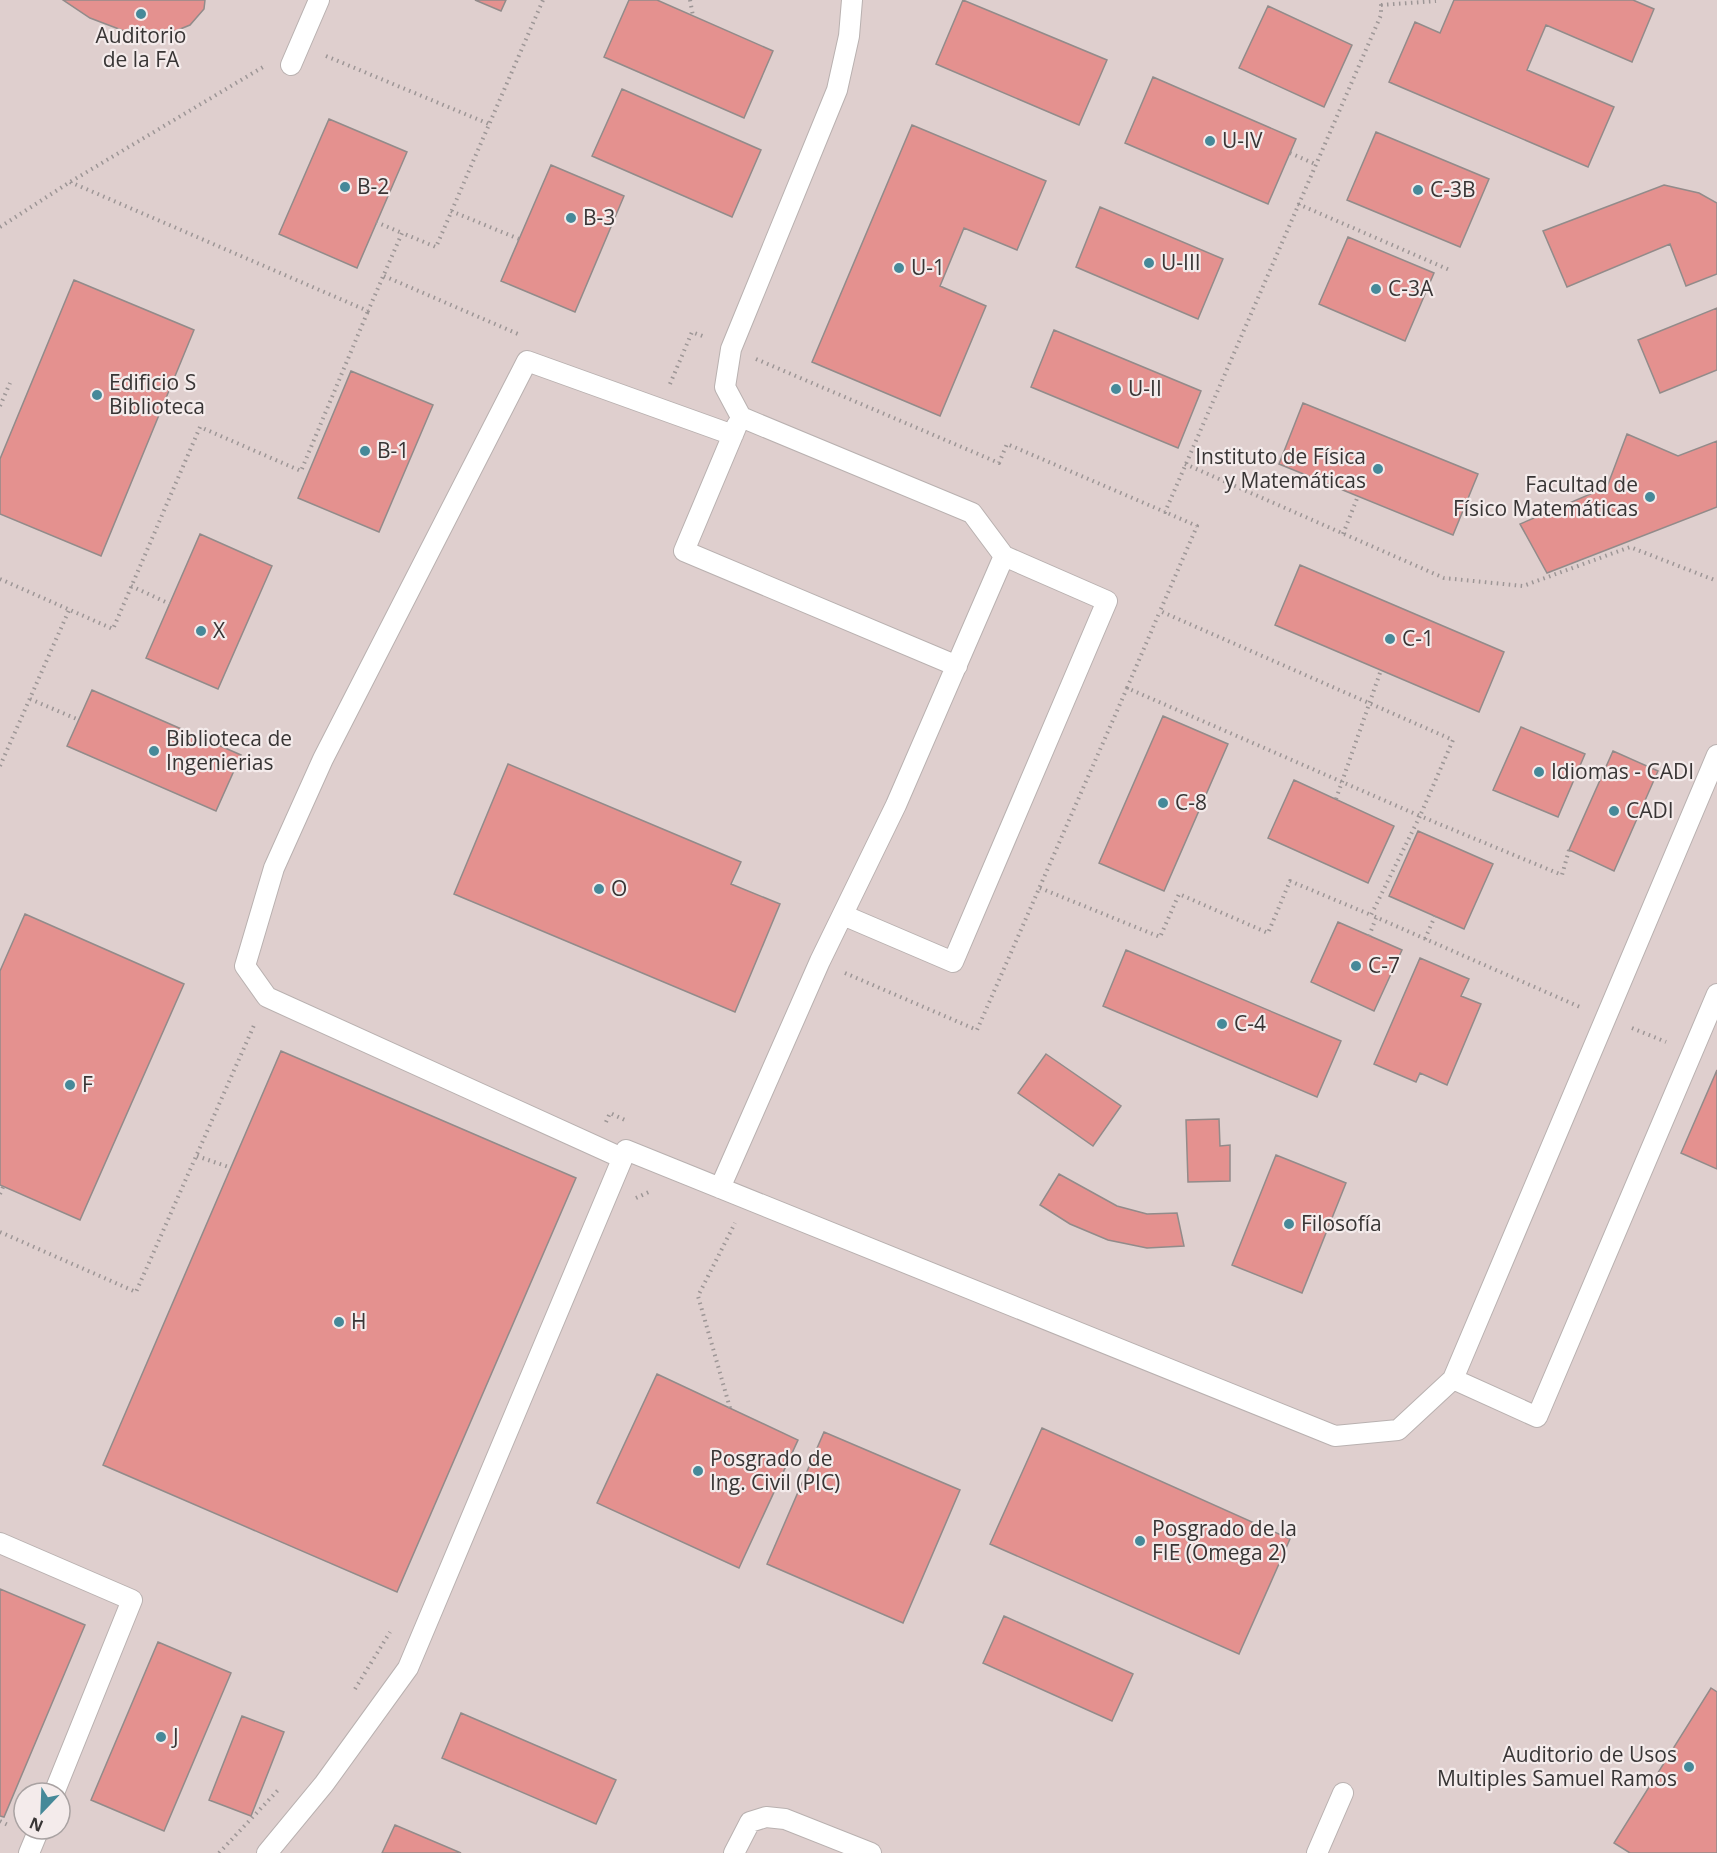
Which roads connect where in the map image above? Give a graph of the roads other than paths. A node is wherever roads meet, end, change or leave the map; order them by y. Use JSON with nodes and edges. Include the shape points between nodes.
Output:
{"nodes":[{"id":1,"x":319,"y":0,"type":"edge"},
{"id":2,"x":852,"y":0,"type":"edge"},
{"id":3,"x":291,"y":65,"type":"dead end"},
{"id":4,"x":741,"y":417,"type":"junction"},
{"id":5,"x":733,"y":435,"type":"junction"},
{"id":6,"x":1004,"y":556,"type":"junction"},
{"id":7,"x":957,"y":666,"type":"junction"},
{"id":8,"x":1717,"y":755,"type":"edge"},
{"id":9,"x":843,"y":915,"type":"junction"},
{"id":10,"x":1717,"y":994,"type":"edge"},
{"id":11,"x":622,"y":1158,"type":"junction"},
{"id":12,"x":720,"y":1188,"type":"junction"},
{"id":13,"x":1453,"y":1379,"type":"junction"},
{"id":14,"x":0,"y":1543,"type":"edge"},
{"id":15,"x":59,"y":1781,"type":"edge"},
{"id":16,"x":1343,"y":1793,"type":"dead end"},
{"id":17,"x":267,"y":1853,"type":"edge"},
{"id":18,"x":734,"y":1853,"type":"edge"},
{"id":19,"x":871,"y":1853,"type":"edge"},
{"id":20,"x":1317,"y":1853,"type":"edge"}],
"edges":[{"from":1,"to":3,"type":"lane"},
{"from":2,"to":4,"type":"lane","via":[[837,90],[731,349],[725,387]]},
{"from":4,"to":5,"type":"lane"},
{"from":4,"to":6,"type":"lane","via":[[972,513]]},
{"from":5,"to":7,"type":"lane","via":[[684,551]]},
{"from":5,"to":11,"type":"lane","via":[[527,361],[323,759],[274,868],[245,966],[267,997]]},
{"from":6,"to":7,"type":"lane"},
{"from":6,"to":9,"type":"lane","via":[[1107,601],[953,962]]},
{"from":7,"to":9,"type":"lane"},
{"from":8,"to":13,"type":"lane"},
{"from":9,"to":12,"type":"lane"},
{"from":10,"to":13,"type":"lane","via":[[1537,1417]]},
{"from":11,"to":12,"type":"lane","via":[[626,1150]]},
{"from":11,"to":17,"type":"lane","via":[[408,1668],[324,1784]]},
{"from":12,"to":13,"type":"lane","via":[[1335,1436],[1398,1430]]},
{"from":14,"to":15,"type":"lane","via":[[132,1600]]},
{"from":16,"to":20,"type":"lane"},
{"from":18,"to":19,"type":"lane","via":[[750,1822],[766,1817],[786,1819]]}]}
